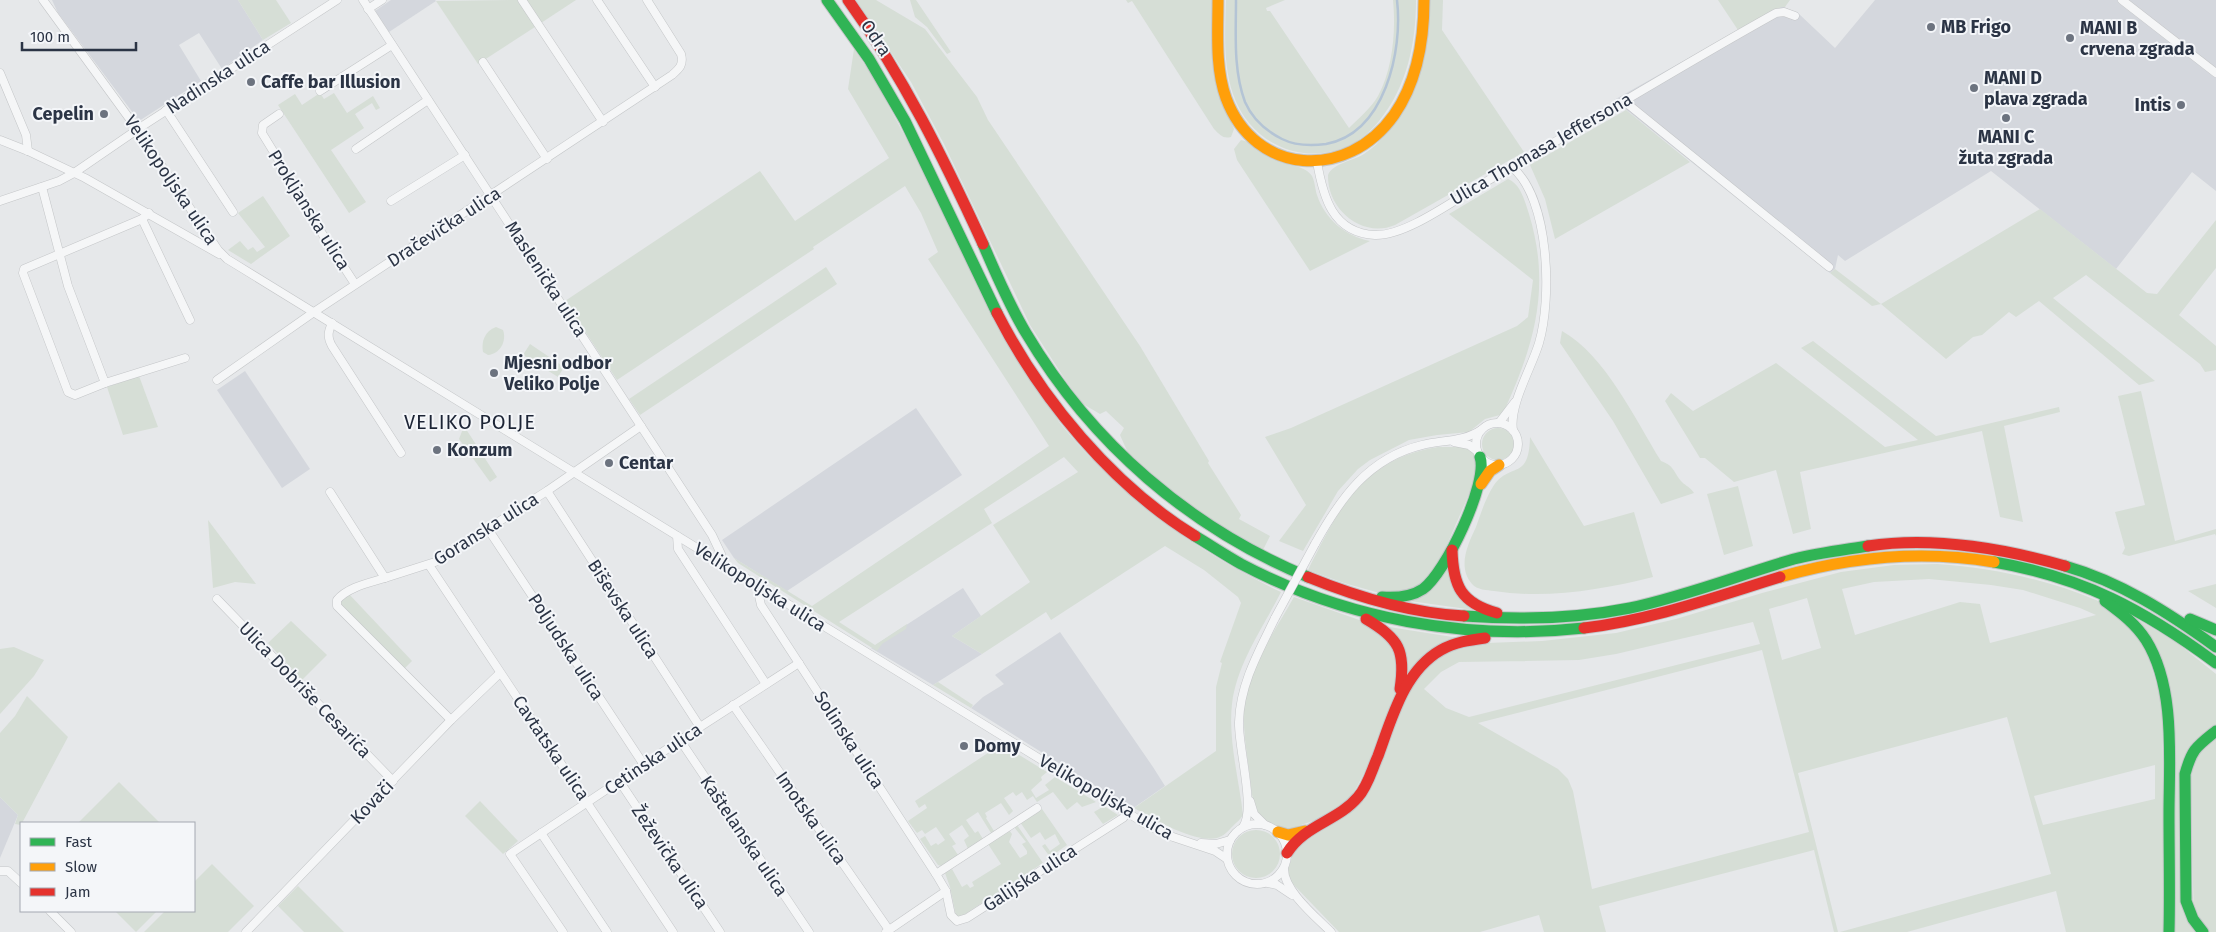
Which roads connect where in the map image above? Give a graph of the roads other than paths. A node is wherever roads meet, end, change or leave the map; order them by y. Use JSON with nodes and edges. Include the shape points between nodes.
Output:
{"nodes":[{"id":1,"x":43,"y":0,"type":"edge"},
{"id":2,"x":337,"y":0,"type":"edge"},
{"id":3,"x":363,"y":0,"type":"edge"},
{"id":4,"x":382,"y":0,"type":"edge"},
{"id":5,"x":522,"y":0,"type":"edge"},
{"id":6,"x":597,"y":0,"type":"edge"},
{"id":7,"x":647,"y":0,"type":"edge"},
{"id":8,"x":827,"y":0,"type":"edge"},
{"id":9,"x":848,"y":0,"type":"edge"},
{"id":10,"x":1218,"y":0,"type":"edge"},
{"id":11,"x":1424,"y":0,"type":"edge"},
{"id":12,"x":2122,"y":0,"type":"edge"},
{"id":13,"x":368,"y":9,"type":"junction"},
{"id":14,"x":1795,"y":16,"type":"dead end"},
{"id":15,"x":392,"y":45,"type":"junction"},
{"id":16,"x":483,"y":62,"type":"dead end"},
{"id":17,"x":0,"y":73,"type":"edge"},
{"id":18,"x":2216,"y":73,"type":"edge"},
{"id":19,"x":655,"y":87,"type":"junction"},
{"id":20,"x":320,"y":91,"type":"dead end"},
{"id":21,"x":428,"y":100,"type":"junction"},
{"id":22,"x":1624,"y":101,"type":"junction"},
{"id":23,"x":166,"y":110,"type":"junction"},
{"id":24,"x":279,"y":114,"type":"dead end"},
{"id":25,"x":603,"y":122,"type":"junction"},
{"id":26,"x":138,"y":130,"type":"junction"},
{"id":27,"x":0,"y":140,"type":"edge"},
{"id":28,"x":356,"y":149,"type":"dead end"},
{"id":29,"x":28,"y":151,"type":"junction"},
{"id":30,"x":465,"y":155,"type":"junction"},
{"id":31,"x":547,"y":159,"type":"junction"},
{"id":32,"x":1318,"y":162,"type":"junction"},
{"id":33,"x":1512,"y":167,"type":"junction"},
{"id":34,"x":74,"y":173,"type":"junction"},
{"id":35,"x":42,"y":187,"type":"junction"},
{"id":36,"x":492,"y":196,"type":"junction"},
{"id":37,"x":391,"y":201,"type":"dead end"},
{"id":38,"x":0,"y":202,"type":"edge"},
{"id":39,"x":233,"y":212,"type":"dead end"},
{"id":40,"x":149,"y":213,"type":"junction"},
{"id":41,"x":142,"y":219,"type":"junction"},
{"id":42,"x":58,"y":254,"type":"junction"},
{"id":43,"x":221,"y":254,"type":"junction"},
{"id":44,"x":1829,"y":267,"type":"dead end"},
{"id":45,"x":355,"y":284,"type":"junction"},
{"id":46,"x":314,"y":312,"type":"junction"},
{"id":47,"x":190,"y":320,"type":"dead end"},
{"id":48,"x":332,"y":323,"type":"junction"},
{"id":49,"x":185,"y":358,"type":"dead end"},
{"id":50,"x":217,"y":380,"type":"dead end"},
{"id":51,"x":105,"y":383,"type":"junction"},
{"id":52,"x":1518,"y":399,"type":"junction"},
{"id":53,"x":1499,"y":423,"type":"junction"},
{"id":54,"x":641,"y":426,"type":"junction"},
{"id":55,"x":1481,"y":430,"type":"junction"},
{"id":56,"x":1513,"y":430,"type":"junction"},
{"id":57,"x":1449,"y":441,"type":"junction"},
{"id":58,"x":400,"y":452,"type":"dead end"},
{"id":59,"x":1479,"y":454,"type":"junction"},
{"id":60,"x":1499,"y":465,"type":"junction"},
{"id":61,"x":574,"y":472,"type":"junction"},
{"id":62,"x":1478,"y":489,"type":"junction"},
{"id":63,"x":547,"y":491,"type":"junction"},
{"id":64,"x":330,"y":492,"type":"dead end"},
{"id":65,"x":488,"y":529,"type":"junction"},
{"id":66,"x":677,"y":536,"type":"junction"},
{"id":67,"x":1452,"y":549,"type":"junction"},
{"id":68,"x":721,"y":562,"type":"junction"},
{"id":69,"x":429,"y":564,"type":"junction"},
{"id":70,"x":2044,"y":571,"type":"junction"},
{"id":71,"x":385,"y":578,"type":"junction"},
{"id":72,"x":2120,"y":587,"type":"junction"},
{"id":73,"x":762,"y":588,"type":"junction"},
{"id":74,"x":1348,"y":594,"type":"junction"},
{"id":75,"x":216,"y":600,"type":"dead end"},
{"id":76,"x":1342,"y":606,"type":"junction"},
{"id":77,"x":1524,"y":620,"type":"junction"},
{"id":78,"x":1568,"y":630,"type":"junction"},
{"id":79,"x":2216,"y":630,"type":"edge"},
{"id":80,"x":2216,"y":647,"type":"edge"},
{"id":81,"x":799,"y":663,"type":"junction"},
{"id":82,"x":2216,"y":663,"type":"edge"},
{"id":83,"x":500,"y":673,"type":"junction"},
{"id":84,"x":766,"y":684,"type":"junction"},
{"id":85,"x":1398,"y":700,"type":"junction"},
{"id":86,"x":733,"y":705,"type":"junction"},
{"id":87,"x":451,"y":720,"type":"junction"},
{"id":88,"x":700,"y":727,"type":"junction"},
{"id":89,"x":2216,"y":731,"type":"edge"},
{"id":90,"x":680,"y":740,"type":"junction"},
{"id":91,"x":644,"y":765,"type":"junction"},
{"id":92,"x":393,"y":781,"type":"junction"},
{"id":93,"x":620,"y":782,"type":"junction"},
{"id":94,"x":1248,"y":797,"type":"junction"},
{"id":95,"x":587,"y":803,"type":"junction"},
{"id":96,"x":1037,"y":808,"type":"dead end"},
{"id":97,"x":1128,"y":812,"type":"junction"},
{"id":98,"x":1265,"y":825,"type":"junction"},
{"id":99,"x":1243,"y":827,"type":"junction"},
{"id":100,"x":1311,"y":829,"type":"junction"},
{"id":101,"x":1278,"y":832,"type":"junction"},
{"id":102,"x":542,"y":833,"type":"junction"},
{"id":103,"x":1230,"y":840,"type":"junction"},
{"id":104,"x":1192,"y":843,"type":"junction"},
{"id":105,"x":1287,"y":853,"type":"junction"},
{"id":106,"x":1227,"y":859,"type":"junction"},
{"id":107,"x":1284,"y":869,"type":"junction"},
{"id":108,"x":2,"y":871,"type":"edge"},
{"id":109,"x":936,"y":874,"type":"junction"},
{"id":110,"x":20,"y":882,"type":"edge"},
{"id":111,"x":1268,"y":883,"type":"junction"},
{"id":112,"x":946,"y":891,"type":"junction"},
{"id":113,"x":1298,"y":899,"type":"junction"},
{"id":114,"x":51,"y":912,"type":"edge"},
{"id":115,"x":888,"y":931,"type":"edge"},
{"id":116,"x":71,"y":932,"type":"edge"},
{"id":117,"x":246,"y":932,"type":"edge"},
{"id":118,"x":563,"y":932,"type":"edge"},
{"id":119,"x":607,"y":932,"type":"edge"},
{"id":120,"x":673,"y":932,"type":"edge"},
{"id":121,"x":720,"y":932,"type":"edge"},
{"id":122,"x":809,"y":932,"type":"edge"},
{"id":123,"x":1331,"y":932,"type":"edge"},
{"id":124,"x":2170,"y":932,"type":"edge"},
{"id":125,"x":2203,"y":932,"type":"edge"}],
"edges":[{"from":1,"to":26,"type":"street","name":"Velikopoljska ulica"},
{"from":2,"to":23,"type":"street","name":"Nadinska ulica"},
{"from":3,"to":13,"type":"street","name":"Maslenička ulica"},
{"from":4,"to":13,"type":"street"},
{"from":5,"to":25,"type":"street"},
{"from":6,"to":19,"type":"street"},
{"from":7,"to":19,"type":"street","name":"Dračevička ulica","via":[[683,61],[680,68]]},
{"from":8,"to":76,"type":"main road","name":"Odra","via":[[878,72],[925,160],[1002,323],[1028,368],[1081,438],[1136,492],[1188,533],[1266,577]]},
{"from":9,"to":74,"type":"main road","name":"Odra","via":[[892,63],[936,145],[1024,330],[1088,420],[1155,486],[1212,528],[1277,565]]},
{"from":10,"to":32,"type":"main road","via":[[1220,69],[1227,100],[1238,124],[1257,143],[1278,155],[1303,162]]},
{"from":11,"to":32,"type":"main road","via":[[1423,28],[1415,69],[1393,117],[1364,146],[1348,155]]},
{"from":12,"to":18,"type":"street"},
{"from":13,"to":15,"type":"street","name":"Maslenička ulica"},
{"from":14,"to":22,"type":"street","name":"Ulica Thomasa Jeffersona","via":[[1776,12]]},
{"from":15,"to":20,"type":"street"},
{"from":15,"to":21,"type":"street","name":"Maslenička ulica"},
{"from":16,"to":31,"type":"street"},
{"from":17,"to":29,"type":"street","via":[[26,135]]},
{"from":19,"to":25,"type":"street","name":"Dračevička ulica"},
{"from":21,"to":28,"type":"street"},
{"from":21,"to":30,"type":"street","name":"Maslenička ulica"},
{"from":22,"to":33,"type":"street","name":"Ulica Thomasa Jeffersona"},
{"from":22,"to":44,"type":"street"},
{"from":23,"to":26,"type":"street","name":"Nadinska ulica"},
{"from":23,"to":39,"type":"street"},
{"from":24,"to":45,"type":"street","name":"Prokljanska ulica","via":[[263,125],[262,133],[282,172]]},
{"from":25,"to":31,"type":"street","name":"Dračevička ulica"},
{"from":26,"to":34,"type":"street","name":"Nadinska ulica"},
{"from":26,"to":43,"type":"street","name":"Velikopoljska ulica"},
{"from":27,"to":29,"type":"street"},
{"from":29,"to":34,"type":"street"},
{"from":30,"to":36,"type":"street","name":"Maslenička ulica"},
{"from":30,"to":37,"type":"street"},
{"from":31,"to":36,"type":"street","name":"Dračevička ulica"},
{"from":32,"to":33,"type":"street","name":"Ulica Thomasa Jeffersona","via":[[1326,202],[1335,215],[1354,230],[1373,235],[1402,230]]},
{"from":33,"to":52,"type":"street","via":[[1525,184],[1536,211],[1545,249],[1547,286],[1541,336]]},
{"from":34,"to":35,"type":"street","name":"Nadinska ulica"},
{"from":34,"to":40,"type":"street"},
{"from":35,"to":38,"type":"street","name":"Nadinska ulica"},
{"from":35,"to":42,"type":"street"},
{"from":36,"to":45,"type":"street","name":"Dračevička ulica"},
{"from":36,"to":54,"type":"street","name":"Maslenička ulica"},
{"from":40,"to":41,"type":"street"},
{"from":40,"to":43,"type":"street"},
{"from":41,"to":42,"type":"street"},
{"from":41,"to":47,"type":"street"},
{"from":42,"to":51,"type":"street"},
{"from":42,"to":51,"type":"street","via":[[24,269],[26,282],[68,392],[75,395]]},
{"from":43,"to":46,"type":"street","name":"Velikopoljska ulica"},
{"from":45,"to":46,"type":"street","name":"Dračevička ulica"},
{"from":46,"to":48,"type":"street","name":"Velikopoljska ulica"},
{"from":46,"to":50,"type":"street","name":"Dračevička ulica"},
{"from":48,"to":58,"type":"street","via":[[328,332],[332,346]]},
{"from":48,"to":61,"type":"street","name":"Velikopoljska ulica"},
{"from":49,"to":51,"type":"street"},
{"from":52,"to":53,"type":"street"},
{"from":52,"to":56,"type":"street"},
{"from":53,"to":55,"type":"street","via":[[1492,423]]},
{"from":53,"to":56,"type":"street"},
{"from":54,"to":61,"type":"street","name":"Goranska ulica"},
{"from":54,"to":68,"type":"street","name":"Maslenička ulica","via":[[712,535],[721,554]]},
{"from":55,"to":57,"type":"street","via":[[1466,438]]},
{"from":55,"to":59,"type":"street","via":[[1476,444]]},
{"from":56,"to":60,"type":"street","via":[[1518,449],[1511,460]]},
{"from":57,"to":59,"type":"street","via":[[1469,446]]},
{"from":57,"to":94,"type":"street","bridge":true,"via":[[1404,450],[1368,470],[1345,495],[1315,544],[1275,618],[1248,675],[1241,700],[1240,741]]},
{"from":59,"to":60,"type":"street","via":[[1486,462]]},
{"from":59,"to":62,"type":"main road","via":[[1482,472]]},
{"from":60,"to":62,"type":"main road","via":[[1487,474]]},
{"from":61,"to":63,"type":"street","name":"Goranska ulica"},
{"from":61,"to":66,"type":"street","name":"Velikopoljska ulica"},
{"from":62,"to":67,"type":"main road"},
{"from":63,"to":65,"type":"street","name":"Goranska ulica"},
{"from":63,"to":88,"type":"street","name":"Biševska ulica"},
{"from":64,"to":71,"type":"street"},
{"from":65,"to":69,"type":"street","name":"Goranska ulica"},
{"from":65,"to":91,"type":"street","name":"Poljudska ulica"},
{"from":66,"to":68,"type":"street","name":"Velikopoljska ulica"},
{"from":66,"to":84,"type":"street","via":[[678,549]]},
{"from":67,"to":74,"type":"main road","via":[[1431,583],[1414,594],[1402,598]]},
{"from":67,"to":77,"type":"main road","via":[[1452,575],[1466,599],[1487,611]]},
{"from":68,"to":73,"type":"street","name":"Velikopoljska ulica"},
{"from":69,"to":71,"type":"street","name":"Goranska ulica"},
{"from":69,"to":83,"type":"street","name":"Cavtatska ulica"},
{"from":70,"to":78,"type":"main road","via":[[1964,556],[1926,554],[1864,559],[1805,570],[1657,615]]},
{"from":70,"to":82,"type":"main road","via":[[2130,605],[2184,638]]},
{"from":70,"to":124,"type":"main road","via":[[2124,614],[2144,638],[2160,672],[2168,726]]},
{"from":71,"to":87,"type":"street","name":"Goranska ulica","via":[[341,595],[337,606]]},
{"from":72,"to":77,"type":"main road","via":[[2062,563],[1973,544],[1880,544],[1821,553],[1662,601],[1579,616]]},
{"from":72,"to":79,"type":"main road","via":[[2137,588]]},
{"from":72,"to":80,"type":"main road","via":[[2171,614]]},
{"from":73,"to":81,"type":"street","name":"Solinska ulica","via":[[759,596],[761,605]]},
{"from":73,"to":97,"type":"street","name":"Velikopoljska ulica"},
{"from":74,"to":77,"type":"main road","via":[[1431,613]]},
{"from":75,"to":92,"type":"street","name":"Ulica Dobriše Cesarića"},
{"from":76,"to":78,"type":"main road","via":[[1391,620],[1453,628],[1505,632]]},
{"from":76,"to":85,"type":"main road","via":[[1381,627],[1397,644],[1404,662]]},
{"from":78,"to":85,"type":"main road","via":[[1540,637],[1466,640],[1446,647],[1416,670]]},
{"from":81,"to":84,"type":"street","name":"Cetinska ulica"},
{"from":81,"to":109,"type":"street","name":"Solinska ulica"},
{"from":83,"to":87,"type":"street","name":"Kovači"},
{"from":83,"to":95,"type":"street","name":"Cavtatska ulica"},
{"from":84,"to":86,"type":"street","name":"Cetinska ulica"},
{"from":85,"to":100,"type":"main road","via":[[1371,775],[1358,796],[1338,814]]},
{"from":86,"to":88,"type":"street","name":"Cetinska ulica"},
{"from":86,"to":115,"type":"street","name":"Imotska ulica"},
{"from":87,"to":92,"type":"street","name":"Kovači"},
{"from":88,"to":90,"type":"street","name":"Cetinska ulica"},
{"from":89,"to":125,"type":"main road","via":[[2204,739],[2192,754],[2184,785],[2186,901],[2192,918]]},
{"from":90,"to":91,"type":"street","name":"Cetinska ulica"},
{"from":90,"to":122,"type":"street","name":"Kaštelanska ulica"},
{"from":91,"to":93,"type":"street","name":"Cetinska ulica"},
{"from":92,"to":117,"type":"street","name":"Kovači"},
{"from":93,"to":95,"type":"street","name":"Cetinska ulica"},
{"from":93,"to":121,"type":"street","name":"Žeževička ulica"},
{"from":94,"to":98,"type":"street","via":[[1254,814]]},
{"from":94,"to":99,"type":"street","via":[[1247,820]]},
{"from":95,"to":102,"type":"street","name":"Cetinska ulica"},
{"from":95,"to":120,"type":"street","name":"Cavtatska ulica"},
{"from":96,"to":109,"type":"street"},
{"from":97,"to":104,"type":"street","name":"Velikopoljska ulica","via":[[1162,832]]},
{"from":97,"to":112,"type":"street","name":"Galijska ulica","via":[[961,921],[951,915]]},
{"from":98,"to":99,"type":"street"},
{"from":98,"to":101,"type":"street"},
{"from":99,"to":103,"type":"street"},
{"from":100,"to":101,"type":"main road","via":[[1288,835]]},
{"from":100,"to":105,"type":"main road","via":[[1294,842]]},
{"from":101,"to":105,"type":"street"},
{"from":102,"to":118,"type":"street","name":"Cetinska ulica","via":[[510,854]]},
{"from":102,"to":119,"type":"street"},
{"from":103,"to":104,"type":"street","name":"Velikopoljska ulica","via":[[1216,844]]},
{"from":103,"to":106,"type":"street"},
{"from":104,"to":106,"type":"street","name":"Velikopoljska ulica"},
{"from":105,"to":107,"type":"street"},
{"from":106,"to":111,"type":"street","via":[[1238,878],[1252,884]]},
{"from":107,"to":111,"type":"street"},
{"from":107,"to":113,"type":"street","via":[[1285,880]]},
{"from":108,"to":110,"type":"street","via":[[13,874]]},
{"from":109,"to":112,"type":"street","name":"Solinska ulica"},
{"from":111,"to":113,"type":"street"},
{"from":112,"to":115,"type":"street"},
{"from":113,"to":123,"type":"street"},
{"from":114,"to":116,"type":"street"}]}
